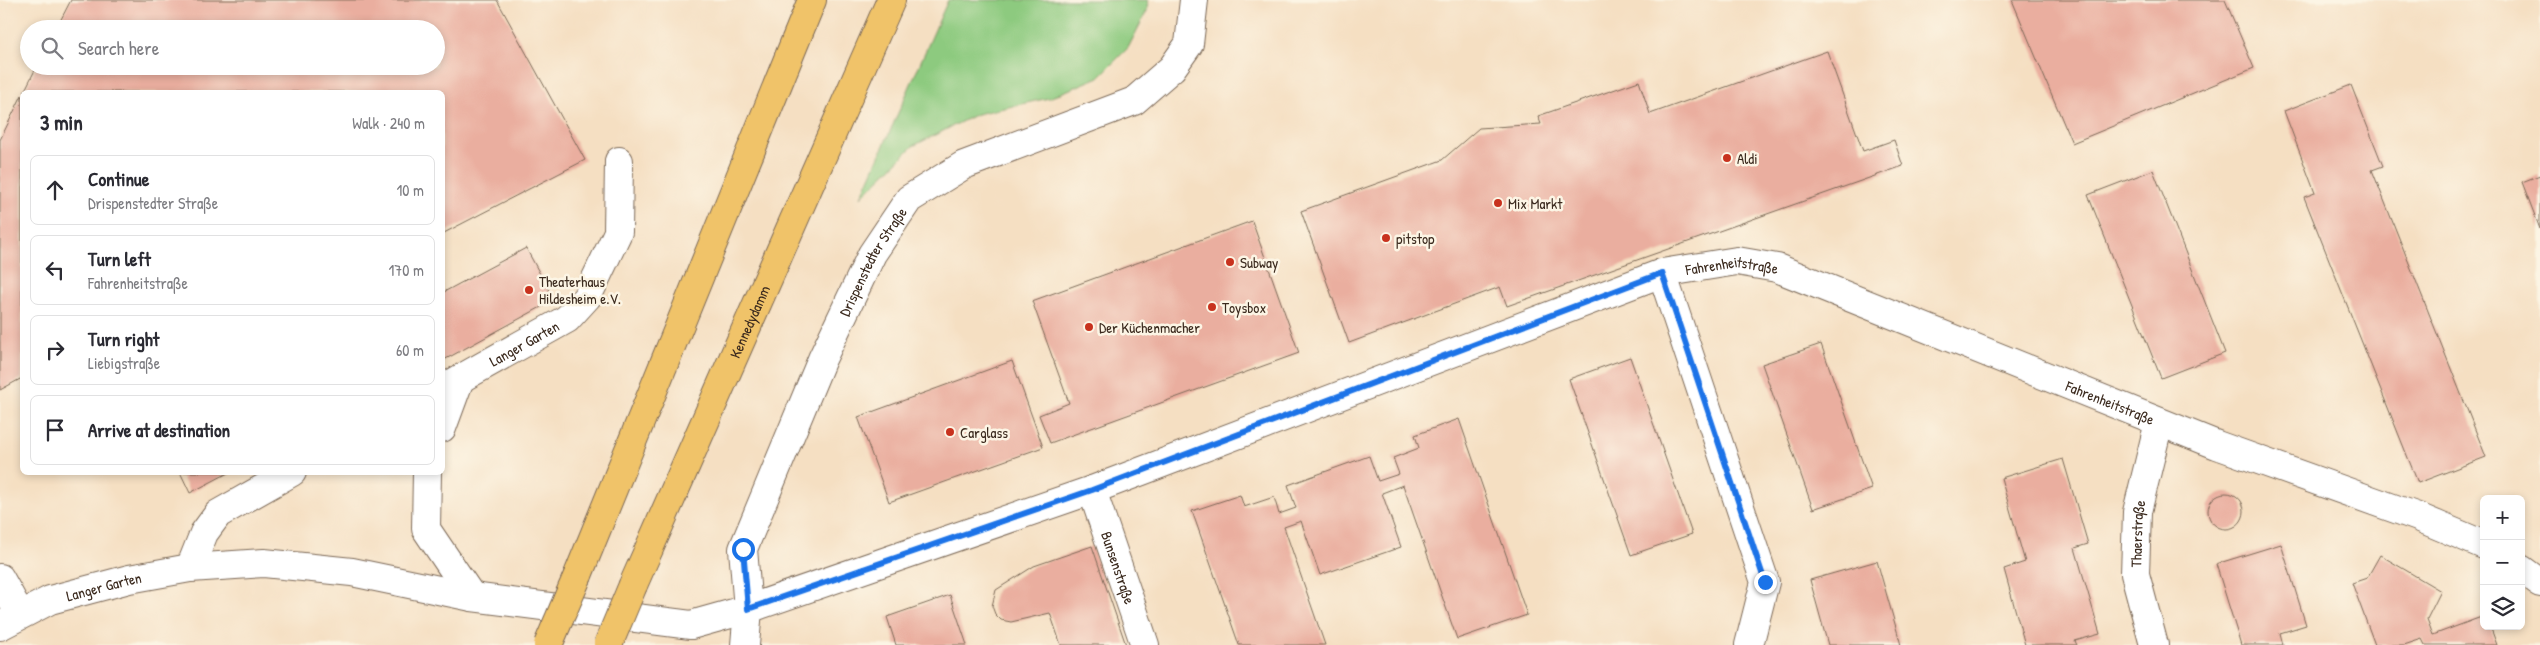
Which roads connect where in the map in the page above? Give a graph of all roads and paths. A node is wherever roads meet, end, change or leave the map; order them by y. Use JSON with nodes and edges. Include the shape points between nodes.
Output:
{"nodes":[{"id":1,"x":812,"y":0,"type":"edge"},
{"id":2,"x":891,"y":0,"type":"edge"},
{"id":3,"x":1194,"y":0,"type":"edge"},
{"id":4,"x":619,"y":161,"type":"dead end"},
{"id":5,"x":1662,"y":273,"type":"junction"},
{"id":6,"x":451,"y":384,"type":"edge"},
{"id":7,"x":445,"y":413,"type":"edge"},
{"id":8,"x":2159,"y":422,"type":"junction"},
{"id":9,"x":287,"y":475,"type":"edge"},
{"id":10,"x":427,"y":475,"type":"edge"},
{"id":11,"x":1092,"y":490,"type":"junction"},
{"id":12,"x":2480,"y":543,"type":"edge"},
{"id":13,"x":190,"y":568,"type":"junction"},
{"id":14,"x":2525,"y":571,"type":"edge"},
{"id":15,"x":0,"y":578,"type":"edge"},
{"id":16,"x":2540,"y":583,"type":"edge"},
{"id":17,"x":472,"y":597,"type":"junction"},
{"id":18,"x":748,"y":609,"type":"junction"},
{"id":19,"x":10,"y":620,"type":"edge"},
{"id":20,"x":548,"y":645,"type":"edge"},
{"id":21,"x":608,"y":645,"type":"edge"},
{"id":22,"x":745,"y":645,"type":"edge"},
{"id":23,"x":1145,"y":645,"type":"edge"},
{"id":24,"x":1749,"y":645,"type":"edge"},
{"id":25,"x":2154,"y":645,"type":"edge"}],
"edges":[{"from":1,"to":20,"type":"main road","bridge":true},
{"from":2,"to":21,"type":"main road","name":"Kennedydamm","bridge":true},
{"from":3,"to":18,"type":"street","name":"Drispenstedter Straße","via":[[1189,44],[1172,68],[1134,101],[964,165],[909,199],[872,254],[822,359],[743,549]]},
{"from":4,"to":6,"type":"street","name":"Langer Garten","via":[[618,232],[587,297],[567,319]]},
{"from":5,"to":8,"type":"street","name":"Fahrenheitstraße","via":[[1737,261],[1777,268]]},
{"from":5,"to":11,"type":"street","name":"Fahrenheitstraße"},
{"from":5,"to":24,"type":"street","via":[[1765,582]]},
{"from":6,"to":7,"type":"street","name":"Langer Garten"},
{"from":8,"to":12,"type":"street","name":"Fahrenheitstraße","via":[[2418,517]]},
{"from":8,"to":25,"type":"street","name":"Thaerstraße","via":[[2138,512],[2135,574]]},
{"from":9,"to":13,"type":"street","via":[[218,514],[204,533]]},
{"from":10,"to":17,"type":"street","via":[[426,529]]},
{"from":11,"to":18,"type":"street","name":"Fahrenheitstraße"},
{"from":11,"to":23,"type":"street","name":"Bunsenstraße"},
{"from":13,"to":17,"type":"street","name":"Langer Garten","via":[[264,563],[352,572]]},
{"from":13,"to":19,"type":"street","name":"Langer Garten","via":[[129,579],[50,600]]},
{"from":14,"to":16,"type":"street"},
{"from":15,"to":19,"type":"street","name":"Langer Garten"},
{"from":17,"to":18,"type":"street","name":"Langer Garten","via":[[691,625]]},
{"from":18,"to":22,"type":"street","name":"Drispenstedter Straße"}]}
